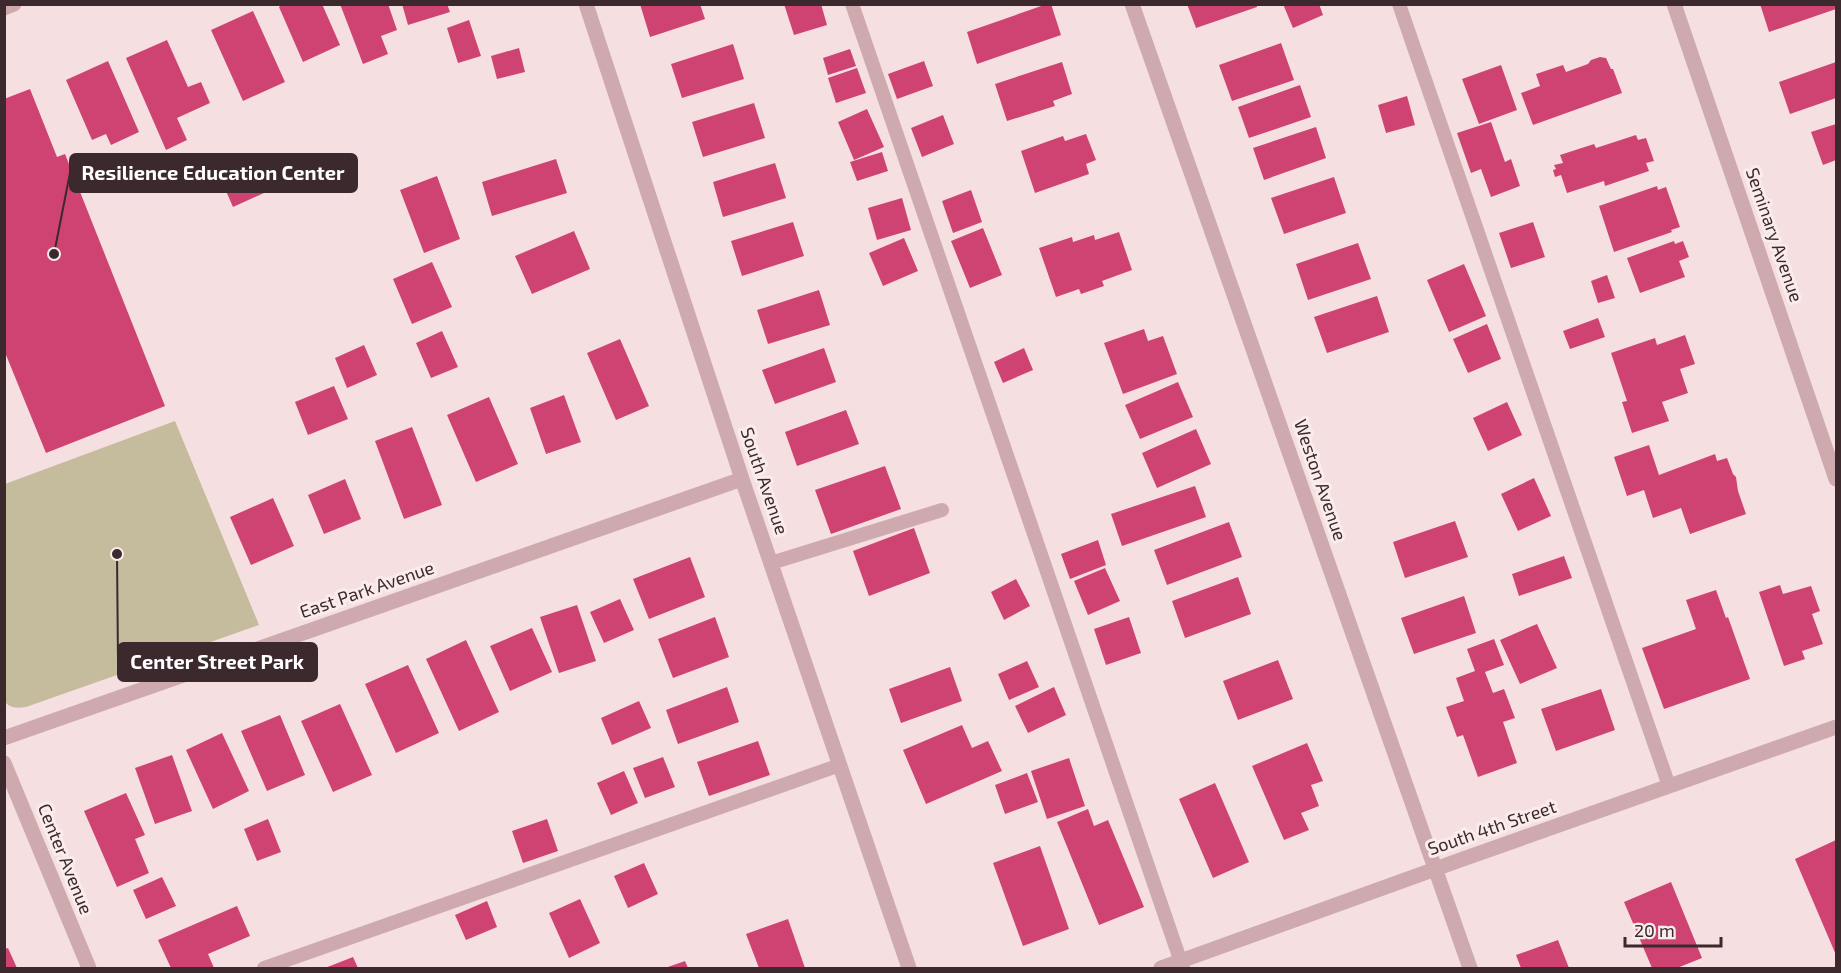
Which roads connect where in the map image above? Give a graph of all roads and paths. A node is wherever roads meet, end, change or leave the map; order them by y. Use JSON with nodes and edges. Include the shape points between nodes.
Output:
{"nodes":[{"id":1,"x":14,"y":4,"type":"edge"},
{"id":2,"x":586,"y":4,"type":"edge"},
{"id":3,"x":852,"y":4,"type":"edge"},
{"id":4,"x":1132,"y":4,"type":"edge"},
{"id":5,"x":1399,"y":4,"type":"edge"},
{"id":6,"x":1674,"y":4,"type":"edge"},
{"id":7,"x":4,"y":8,"type":"edge"},
{"id":8,"x":742,"y":479,"type":"junction"},
{"id":9,"x":1836,"y":479,"type":"edge"},
{"id":10,"x":942,"y":510,"type":"dead end"},
{"id":11,"x":771,"y":563,"type":"junction"},
{"id":12,"x":1836,"y":727,"type":"edge"},
{"id":13,"x":4,"y":738,"type":"edge"},
{"id":14,"x":4,"y":763,"type":"edge"},
{"id":15,"x":840,"y":765,"type":"junction"},
{"id":16,"x":1669,"y":786,"type":"junction"},
{"id":17,"x":1435,"y":869,"type":"junction"},
{"id":18,"x":1181,"y":965,"type":"edge"},
{"id":19,"x":89,"y":969,"type":"edge"},
{"id":20,"x":264,"y":969,"type":"edge"},
{"id":21,"x":909,"y":969,"type":"edge"},
{"id":22,"x":1161,"y":969,"type":"edge"},
{"id":23,"x":1470,"y":969,"type":"edge"}],
"edges":[{"from":1,"to":7,"type":"street"},
{"from":2,"to":8,"type":"street","name":"South Avenue"},
{"from":3,"to":18,"type":"lane"},
{"from":4,"to":17,"type":"street","name":"Weston Avenue"},
{"from":5,"to":16,"type":"lane"},
{"from":6,"to":9,"type":"street","name":"Seminary Avenue"},
{"from":8,"to":11,"type":"street","name":"South Avenue"},
{"from":8,"to":13,"type":"street","name":"East Park Avenue"},
{"from":10,"to":11,"type":"lane"},
{"from":11,"to":15,"type":"street","name":"South Avenue"},
{"from":12,"to":16,"type":"street","name":"South 4th Street"},
{"from":14,"to":19,"type":"street","name":"Center Avenue"},
{"from":15,"to":20,"type":"lane"},
{"from":15,"to":21,"type":"street","name":"South Avenue"},
{"from":16,"to":17,"type":"street","name":"South 4th Street"},
{"from":17,"to":18,"type":"street","name":"South 4th Street"},
{"from":17,"to":23,"type":"street","name":"Weston Avenue"},
{"from":18,"to":22,"type":"street","name":"South 4th Street"}]}
